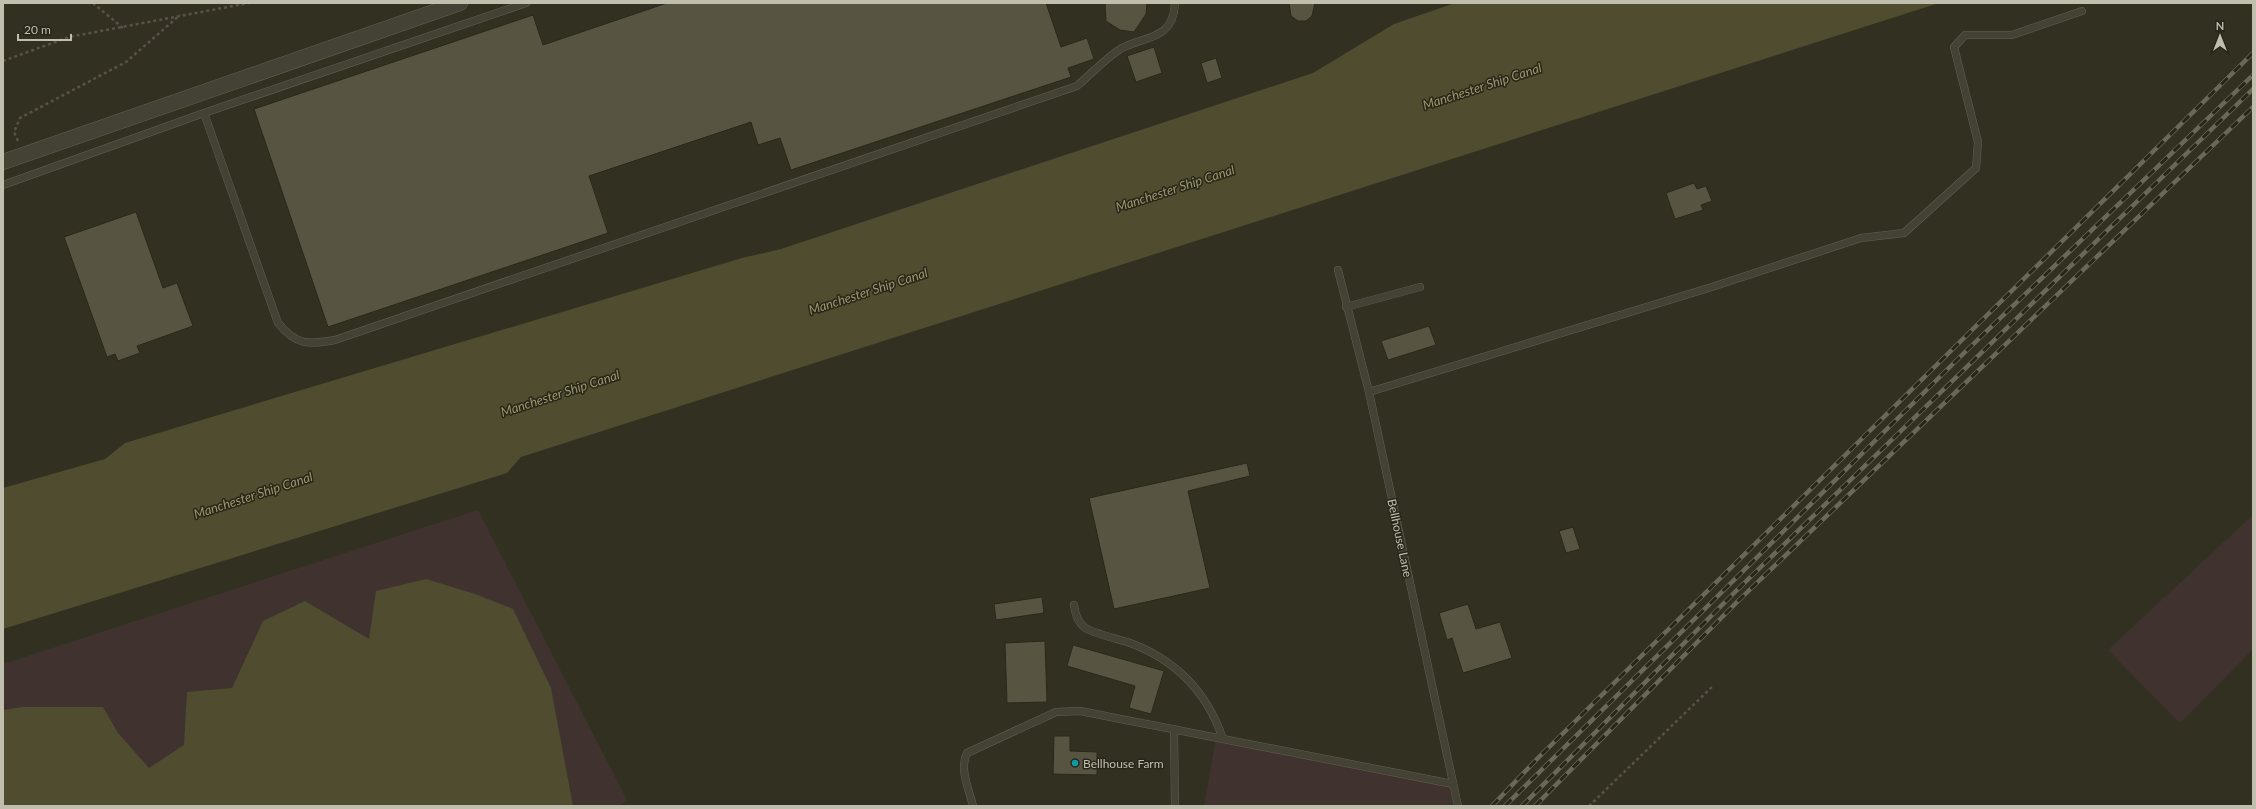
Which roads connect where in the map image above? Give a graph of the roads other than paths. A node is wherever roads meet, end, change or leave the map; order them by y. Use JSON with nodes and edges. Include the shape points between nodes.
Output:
{"nodes":[{"id":1,"x":460,"y":3,"type":"edge"},
{"id":2,"x":526,"y":3,"type":"edge"},
{"id":3,"x":1175,"y":3,"type":"edge"},
{"id":4,"x":2082,"y":11,"type":"dead end"},
{"id":5,"x":204,"y":113,"type":"junction"},
{"id":6,"x":3,"y":162,"type":"edge"},
{"id":7,"x":3,"y":185,"type":"edge"},
{"id":8,"x":1338,"y":270,"type":"dead end"},
{"id":9,"x":1420,"y":287,"type":"dead end"},
{"id":10,"x":1346,"y":307,"type":"junction"},
{"id":11,"x":1369,"y":392,"type":"junction"},
{"id":12,"x":1074,"y":605,"type":"dead end"},
{"id":13,"x":1174,"y":729,"type":"junction"},
{"id":14,"x":1223,"y":739,"type":"junction"},
{"id":15,"x":1452,"y":784,"type":"junction"},
{"id":16,"x":973,"y":806,"type":"edge"},
{"id":17,"x":1175,"y":806,"type":"edge"},
{"id":18,"x":1458,"y":806,"type":"edge"}],
"edges":[{"from":1,"to":6,"type":"street"},
{"from":2,"to":5,"type":"lane"},
{"from":3,"to":5,"type":"lane","via":[[1169,28],[1121,49],[1077,86],[335,340],[316,343],[300,342],[287,335],[278,323]]},
{"from":4,"to":11,"type":"lane","via":[[2012,35],[1965,36],[1954,47],[1978,142],[1976,168],[1904,233],[1862,238]]},
{"from":5,"to":7,"type":"lane"},
{"from":8,"to":10,"type":"lane","name":"Bellhouse Lane"},
{"from":9,"to":10,"type":"lane"},
{"from":10,"to":11,"type":"lane","name":"Bellhouse Lane"},
{"from":11,"to":15,"type":"lane","name":"Bellhouse Lane"},
{"from":12,"to":14,"type":"lane","via":[[1076,617],[1084,627],[1131,643],[1176,668],[1198,690]]},
{"from":13,"to":14,"type":"lane"},
{"from":13,"to":16,"type":"lane","via":[[1080,711],[1056,712],[967,753],[964,769]]},
{"from":13,"to":17,"type":"lane"},
{"from":14,"to":15,"type":"lane"},
{"from":15,"to":18,"type":"lane","name":"Bellhouse Lane"}]}
